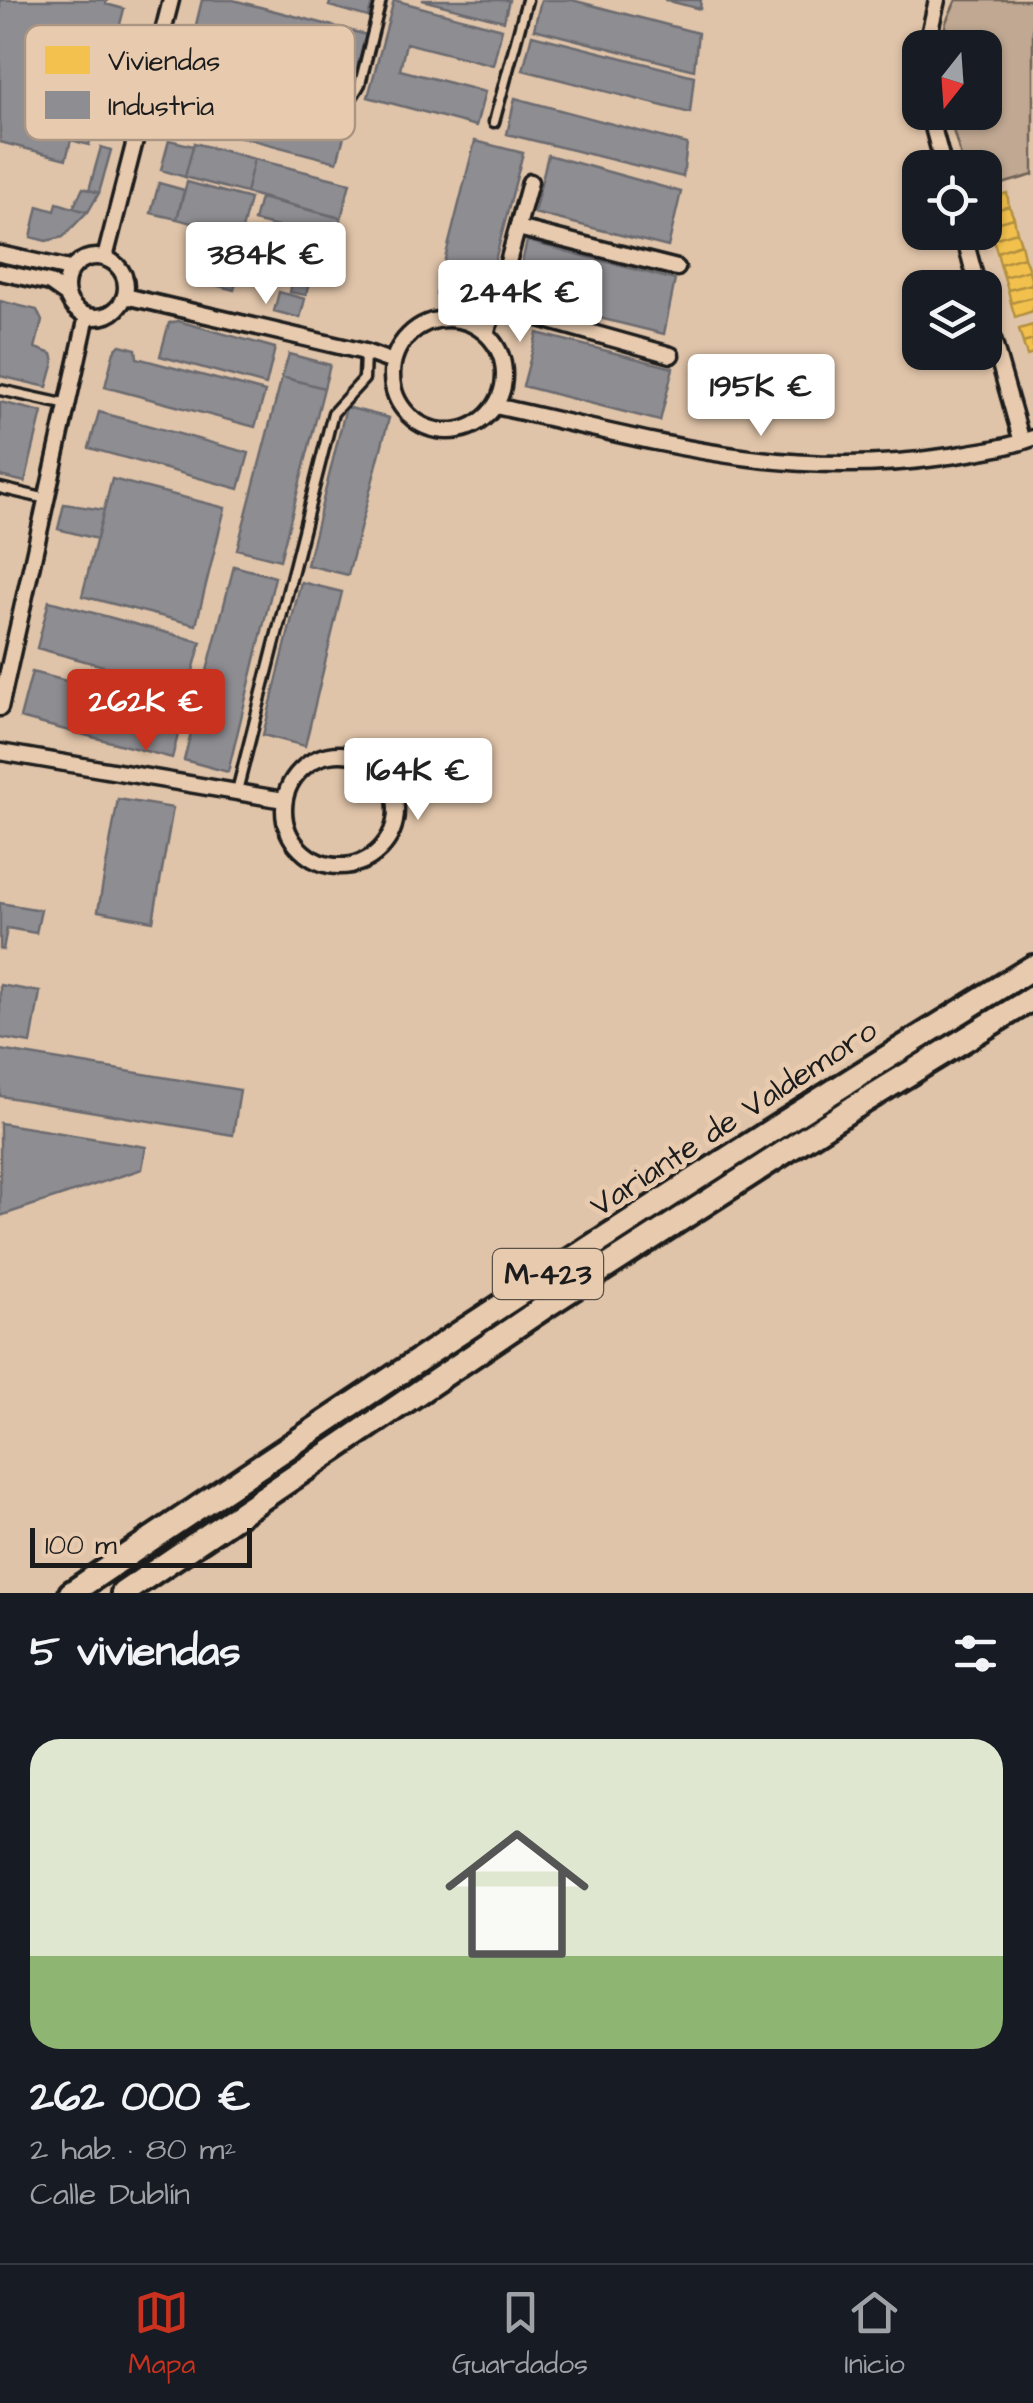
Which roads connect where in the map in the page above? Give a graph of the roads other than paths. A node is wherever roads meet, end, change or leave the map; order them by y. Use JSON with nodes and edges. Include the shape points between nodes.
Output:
{"nodes":[{"id":1,"x":171,"y":0,"type":"edge"},
{"id":2,"x":381,"y":0,"type":"edge"},
{"id":3,"x":527,"y":0,"type":"edge"},
{"id":4,"x":937,"y":0,"type":"edge"},
{"id":5,"x":165,"y":25,"type":"edge"},
{"id":6,"x":930,"y":30,"type":"edge"},
{"id":7,"x":355,"y":92,"type":"edge"},
{"id":8,"x":494,"y":122,"type":"dead end"},
{"id":9,"x":136,"y":140,"type":"edge"},
{"id":10,"x":530,"y":182,"type":"dead end"},
{"id":11,"x":518,"y":228,"type":"junction"},
{"id":12,"x":0,"y":254,"type":"edge"},
{"id":13,"x":106,"y":258,"type":"junction"},
{"id":14,"x":677,"y":268,"type":"dead end"},
{"id":15,"x":70,"y":269,"type":"junction"},
{"id":16,"x":0,"y":272,"type":"edge"},
{"id":17,"x":67,"y":294,"type":"junction"},
{"id":18,"x":125,"y":296,"type":"junction"},
{"id":19,"x":496,"y":306,"type":"junction"},
{"id":20,"x":88,"y":316,"type":"junction"},
{"id":21,"x":486,"y":333,"type":"junction"},
{"id":22,"x":365,"y":352,"type":"junction"},
{"id":23,"x":671,"y":355,"type":"dead end"},
{"id":24,"x":393,"y":362,"type":"junction"},
{"id":25,"x":1002,"y":362,"type":"edge"},
{"id":26,"x":0,"y":390,"type":"edge"},
{"id":27,"x":68,"y":405,"type":"junction"},
{"id":28,"x":495,"y":406,"type":"junction"},
{"id":29,"x":1028,"y":440,"type":"edge"},
{"id":30,"x":0,"y":488,"type":"edge"},
{"id":31,"x":47,"y":498,"type":"junction"},
{"id":32,"x":0,"y":708,"type":"edge"},
{"id":33,"x":0,"y":752,"type":"edge"},
{"id":34,"x":238,"y":792,"type":"junction"},
{"id":35,"x":284,"y":800,"type":"junction"},
{"id":36,"x":1033,"y":968,"type":"edge"},
{"id":37,"x":1033,"y":998,"type":"edge"},
{"id":38,"x":71,"y":1593,"type":"edge"},
{"id":39,"x":123,"y":1593,"type":"edge"}],
"edges":[{"from":1,"to":5,"type":"street"},
{"from":2,"to":7,"type":"lane"},
{"from":3,"to":8,"type":"lane"},
{"from":4,"to":6,"type":"street"},
{"from":9,"to":13,"type":"street"},
{"from":10,"to":11,"type":"street"},
{"from":11,"to":14,"type":"street"},
{"from":11,"to":19,"type":"street"},
{"from":12,"to":15,"type":"street"},
{"from":13,"to":15,"type":"street","via":[[86,258]]},
{"from":13,"to":18,"type":"street","via":[[126,280]]},
{"from":15,"to":17,"type":"street"},
{"from":16,"to":17,"type":"street","via":[[50,283]]},
{"from":17,"to":20,"type":"street"},
{"from":18,"to":20,"type":"street","via":[[110,314]]},
{"from":18,"to":22,"type":"street"},
{"from":19,"to":21,"type":"street"},
{"from":19,"to":23,"type":"street"},
{"from":20,"to":27,"type":"street"},
{"from":21,"to":24,"type":"street","via":[[439,320],[410,334]]},
{"from":21,"to":28,"type":"street","via":[[502,360]]},
{"from":22,"to":24,"type":"street"},
{"from":22,"to":34,"type":"lane","via":[[364,379],[333,413]]},
{"from":24,"to":28,"type":"street","via":[[392,380],[405,411],[434,429],[468,427]]},
{"from":25,"to":29,"type":"street"},
{"from":26,"to":27,"type":"lane"},
{"from":27,"to":31,"type":"street"},
{"from":28,"to":29,"type":"street","via":[[690,451],[834,466],[896,464]]},
{"from":30,"to":31,"type":"lane"},
{"from":31,"to":32,"type":"street"},
{"from":33,"to":34,"type":"street"},
{"from":34,"to":35,"type":"street"},
{"from":35,"to":35,"type":"street","via":[[285,826],[318,863],[344,867],[368,860],[387,843],[397,819],[395,794],[383,772],[349,754],[312,760],[293,777]]},
{"from":36,"to":38,"type":"main road","name":"Variante de Valdemoro","number":"M-423","via":[[547,1274]]},
{"from":37,"to":39,"type":"main road","name":"Variante de Valdemoro","number":"M-423","via":[[546,1306]]}]}
